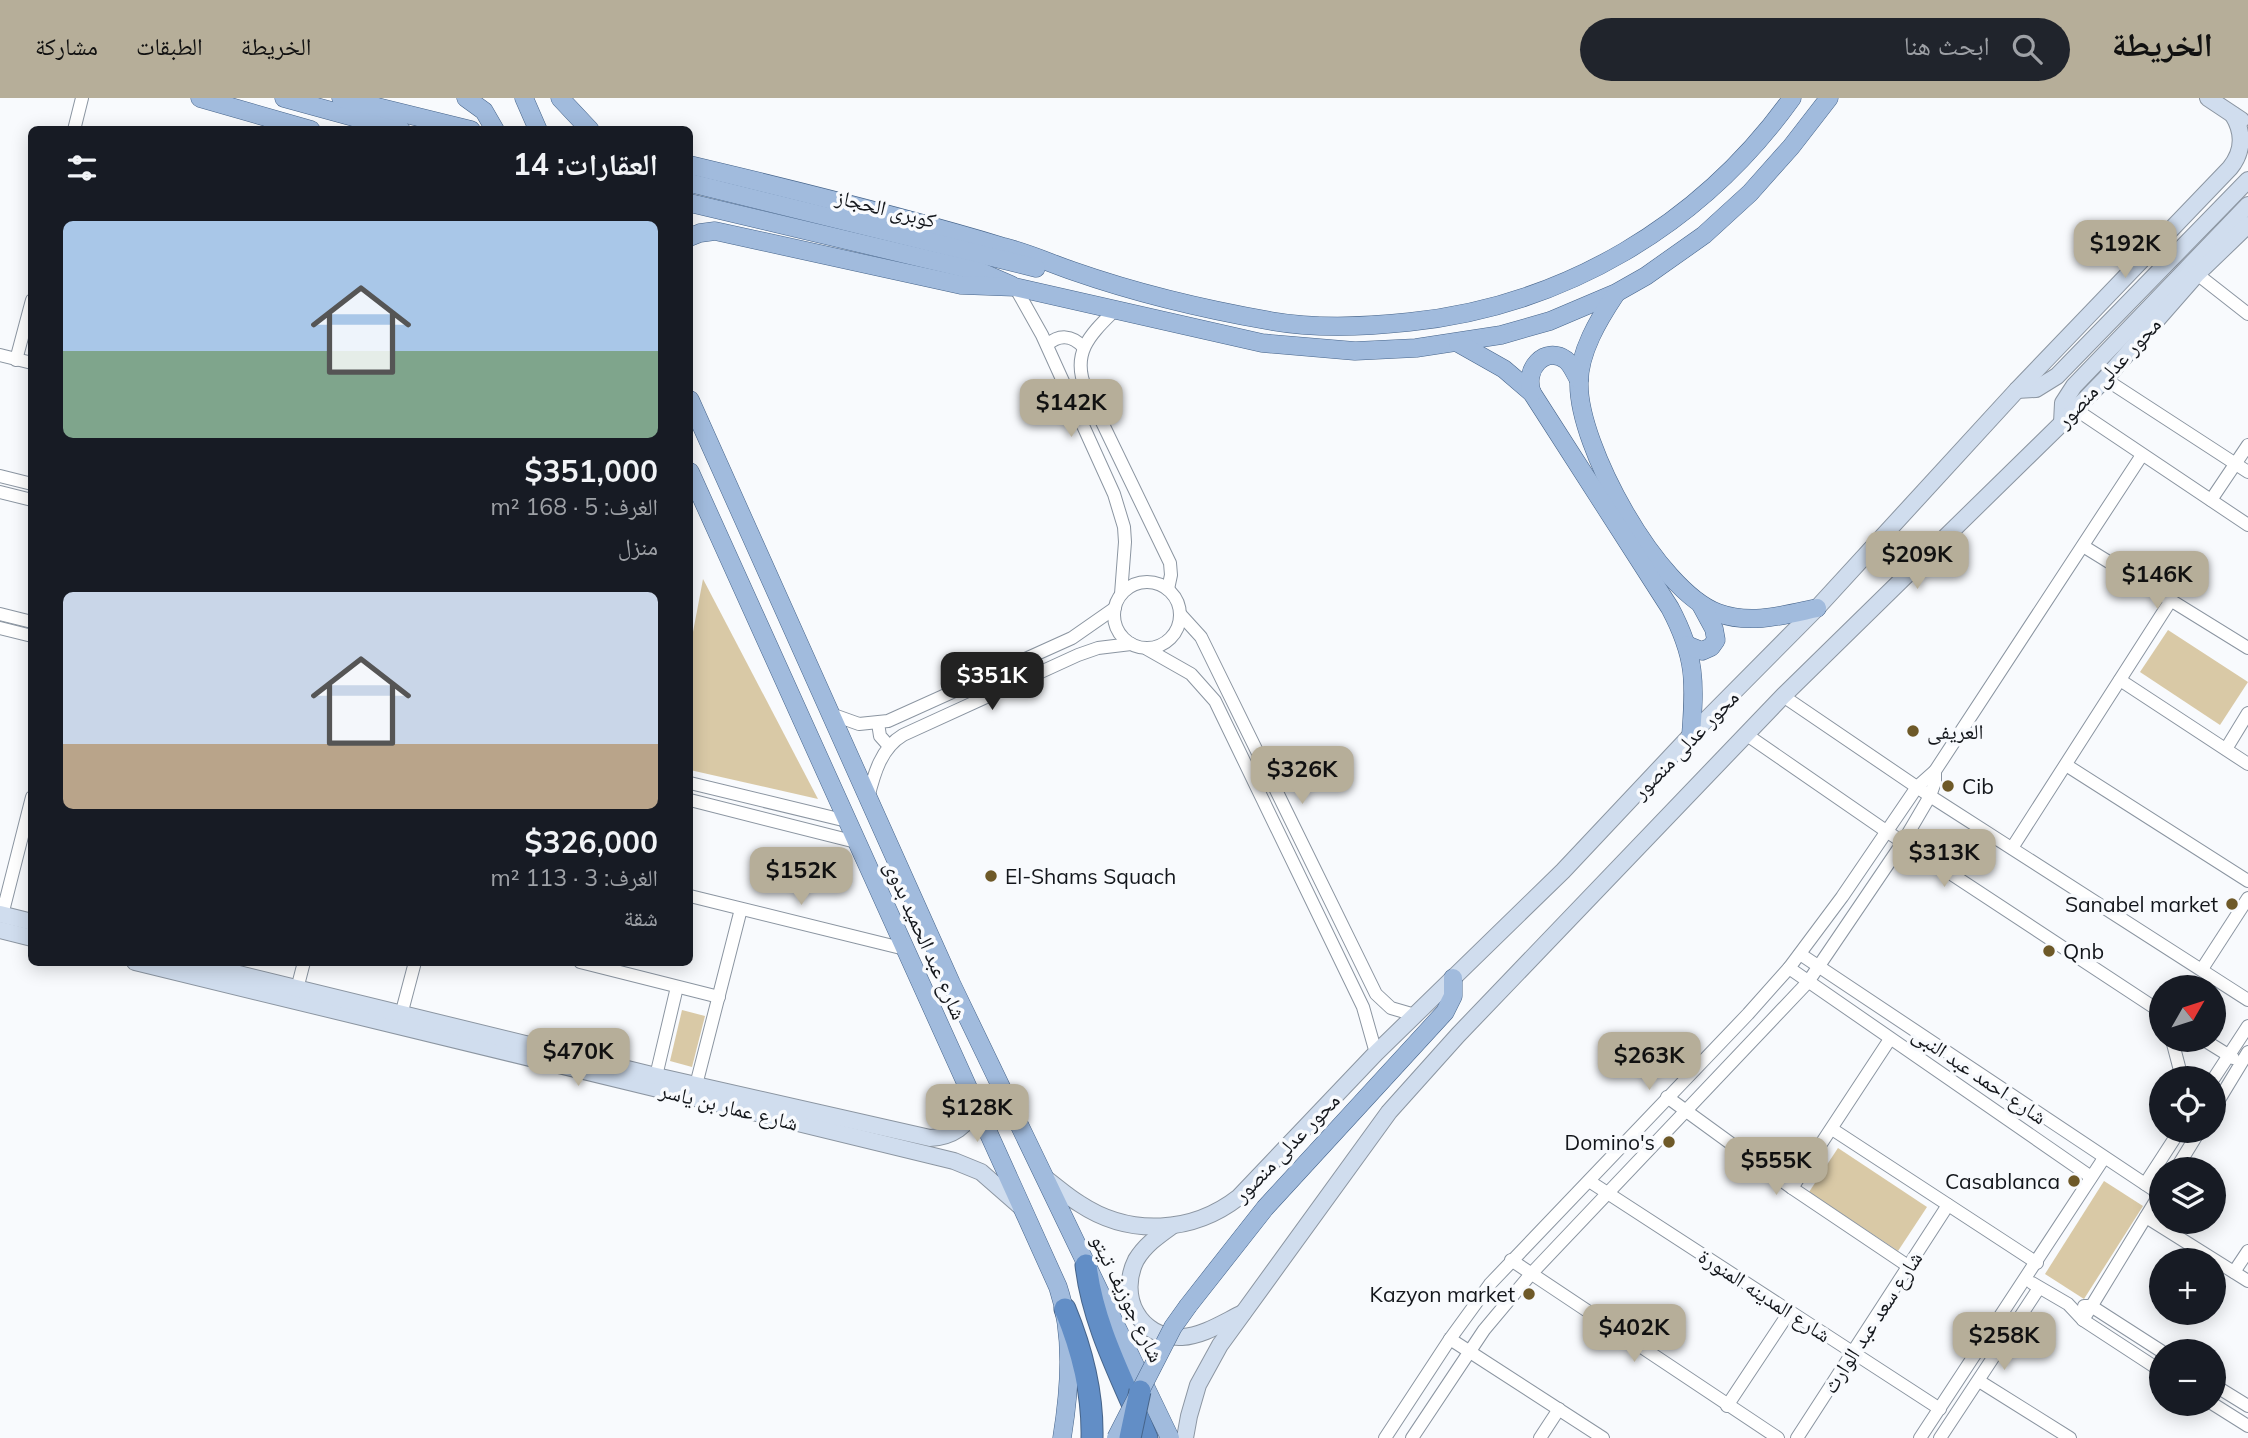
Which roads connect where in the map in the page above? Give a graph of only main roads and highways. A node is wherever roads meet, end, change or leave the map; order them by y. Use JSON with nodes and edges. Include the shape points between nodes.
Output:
{"nodes":[{"id":1,"x":200,"y":98,"type":"edge"},
{"id":2,"x":284,"y":98,"type":"edge"},
{"id":3,"x":341,"y":98,"type":"edge"},
{"id":4,"x":466,"y":98,"type":"edge"},
{"id":5,"x":523,"y":98,"type":"edge"},
{"id":6,"x":560,"y":98,"type":"edge"},
{"id":7,"x":1792,"y":98,"type":"edge"},
{"id":8,"x":1829,"y":98,"type":"edge"},
{"id":9,"x":2208,"y":98,"type":"edge"},
{"id":10,"x":2233,"y":115,"type":"junction"},
{"id":11,"x":2248,"y":125,"type":"edge"},
{"id":12,"x":297,"y":126,"type":"edge"},
{"id":13,"x":386,"y":126,"type":"edge"},
{"id":14,"x":457,"y":126,"type":"edge"},
{"id":15,"x":493,"y":126,"type":"edge"},
{"id":16,"x":536,"y":126,"type":"edge"},
{"id":17,"x":570,"y":126,"type":"edge"},
{"id":18,"x":586,"y":126,"type":"edge"},
{"id":19,"x":2241,"y":164,"type":"edge"},
{"id":20,"x":693,"y":166,"type":"edge"},
{"id":21,"x":694,"y":185,"type":"edge"},
{"id":22,"x":2243,"y":185,"type":"edge"},
{"id":23,"x":693,"y":204,"type":"edge"},
{"id":24,"x":2248,"y":205,"type":"edge"},
{"id":25,"x":693,"y":224,"type":"edge"},
{"id":26,"x":2248,"y":225,"type":"edge"},
{"id":27,"x":715,"y":231,"type":"junction"},
{"id":28,"x":693,"y":236,"type":"edge"},
{"id":29,"x":1073,"y":271,"type":"junction"},
{"id":30,"x":1014,"y":287,"type":"junction"},
{"id":31,"x":1616,"y":293,"type":"junction"},
{"id":32,"x":1458,"y":343,"type":"junction"},
{"id":33,"x":1578,"y":380,"type":"junction"},
{"id":34,"x":2017,"y":390,"type":"junction"},
{"id":35,"x":1532,"y":393,"type":"junction"},
{"id":36,"x":693,"y":407,"type":"edge"},
{"id":37,"x":2062,"y":423,"type":"junction"},
{"id":38,"x":693,"y":483,"type":"edge"},
{"id":39,"x":1701,"y":605,"type":"junction"},
{"id":40,"x":1817,"y":608,"type":"junction"},
{"id":41,"x":1687,"y":645,"type":"junction"},
{"id":42,"x":1691,"y":735,"type":"junction"},
{"id":43,"x":1,"y":920,"type":"edge"},
{"id":44,"x":28,"y":922,"type":"edge"},
{"id":45,"x":28,"y":936,"type":"edge"},
{"id":46,"x":151,"y":966,"type":"edge"},
{"id":47,"x":206,"y":966,"type":"edge"},
{"id":48,"x":1453,"y":978,"type":"junction"},
{"id":49,"x":976,"y":1106,"type":"junction"},
{"id":50,"x":950,"y":1135,"type":"junction"},
{"id":51,"x":954,"y":1161,"type":"junction"},
{"id":52,"x":1045,"y":1178,"type":"junction"},
{"id":53,"x":1024,"y":1209,"type":"junction"},
{"id":54,"x":1172,"y":1226,"type":"junction"},
{"id":55,"x":1086,"y":1265,"type":"junction"},
{"id":56,"x":1065,"y":1309,"type":"junction"},
{"id":57,"x":1246,"y":1311,"type":"junction"},
{"id":58,"x":1109,"y":1346,"type":"junction"},
{"id":59,"x":1140,"y":1391,"type":"junction"},
{"id":60,"x":1062,"y":1438,"type":"edge"},
{"id":61,"x":1092,"y":1438,"type":"edge"},
{"id":62,"x":1116,"y":1438,"type":"edge"},
{"id":63,"x":1130,"y":1438,"type":"edge"},
{"id":64,"x":1147,"y":1438,"type":"edge"},
{"id":65,"x":1170,"y":1438,"type":"edge"},
{"id":66,"x":1185,"y":1438,"type":"edge"}],
"edges":[{"from":1,"to":12,"type":"main road"},
{"from":2,"to":13,"type":"main road"},
{"from":3,"to":14,"type":"main road"},
{"from":4,"to":15,"type":"main road","via":[[484,111]]},
{"from":5,"to":16,"type":"main road"},
{"from":6,"to":17,"type":"main road"},
{"from":6,"to":18,"type":"main road"},
{"from":7,"to":29,"type":"main road","via":[[1741,161],[1660,230],[1568,282],[1466,314],[1366,326],[1294,324],[1168,298]]},
{"from":8,"to":31,"type":"main road","via":[[1771,171],[1728,215]]},
{"from":9,"to":10,"type":"main road"},
{"from":10,"to":11,"type":"main road"},
{"from":10,"to":19,"type":"main road","name":"محور عدلى منصور","via":[[2241,135]]},
{"from":19,"to":34,"type":"main road","name":"محور عدلى منصور"},
{"from":20,"to":29,"type":"main road","via":[[998,244]]},
{"from":21,"to":29,"type":"main road","name":"كوبرى الحجاز","via":[[1014,263]]},
{"from":22,"to":34,"type":"main road","via":[[2057,376],[2036,389]]},
{"from":23,"to":30,"type":"main road","name":"كوبرى الحجاز","via":[[990,275]]},
{"from":24,"to":37,"type":"main road","via":[[2074,386],[2063,403]]},
{"from":25,"to":27,"type":"main road"},
{"from":26,"to":37,"type":"main road","name":"محور عدلى منصور"},
{"from":27,"to":28,"type":"main road"},
{"from":27,"to":30,"type":"main road","via":[[961,285]]},
{"from":30,"to":32,"type":"main road","via":[[1293,347],[1385,351]]},
{"from":31,"to":32,"type":"main road","via":[[1550,321]]},
{"from":31,"to":33,"type":"main road","via":[[1596,326]]},
{"from":32,"to":35,"type":"main road","via":[[1504,369]]},
{"from":33,"to":35,"type":"main road","via":[[1566,360],[1548,357],[1539,360],[1529,375]]},
{"from":33,"to":39,"type":"main road","via":[[1587,431],[1617,499],[1658,560]]},
{"from":34,"to":40,"type":"main road","name":"محور عدلى منصور"},
{"from":35,"to":41,"type":"main road","via":[[1670,608]]},
{"from":36,"to":52,"type":"main road","name":"شارع عبد الحميد بدوى","via":[[951,983]]},
{"from":37,"to":57,"type":"main road","name":"محور عدلى منصور","via":[[1783,696],[1477,1015],[1364,1146]]},
{"from":38,"to":49,"type":"main road","name":"شارع عبد الحميد بدوى"},
{"from":39,"to":40,"type":"main road","via":[[1730,616],[1756,619]]},
{"from":39,"to":41,"type":"main road","via":[[1716,640],[1702,651]]},
{"from":40,"to":42,"type":"main road","name":"محور عدلى منصور"},
{"from":41,"to":42,"type":"main road","via":[[1695,698]]},
{"from":42,"to":48,"type":"main road","name":"محور عدلى منصور","via":[[1571,863]]},
{"from":43,"to":44,"type":"main road"},
{"from":43,"to":45,"type":"main road"},
{"from":46,"to":51,"type":"main road","name":"شارع عمار بن ياسر"},
{"from":47,"to":50,"type":"main road","name":"شارع عمار بن ياسر","via":[[656,1076],[930,1138]]},
{"from":48,"to":54,"type":"main road","name":"محور عدلى منصور","via":[[1239,1197],[1205,1218]]},
{"from":48,"to":59,"type":"main road","bridge":true,"via":[[1453,996],[1445,1012],[1265,1208],[1188,1306]]},
{"from":49,"to":50,"type":"main road","via":[[966,1123]]},
{"from":49,"to":53,"type":"main road","name":"شارع عبد الحميد بدوى"},
{"from":50,"to":51,"type":"main road","via":[[959,1147]]},
{"from":51,"to":53,"type":"main road","name":"شارع عمار بن ياسر","via":[[981,1172]]},
{"from":52,"to":54,"type":"main road","name":"محور عدلى منصور","via":[[1104,1217],[1135,1225]]},
{"from":52,"to":55,"type":"main road","name":"شارع جوزيف تيتو"},
{"from":53,"to":56,"type":"main road","name":"شارع عبد الحميد بدوى"},
{"from":54,"to":57,"type":"main road","via":[[1149,1243],[1132,1270],[1130,1299],[1142,1321],[1156,1331],[1183,1337]]},
{"from":55,"to":58,"type":"highway","via":[[1092,1302]]},
{"from":55,"to":65,"type":"main road","name":"شارع جوزيف تيتو"},
{"from":56,"to":60,"type":"main road","name":"شارع عبد الحميد بدوى","via":[[1069,1361]]},
{"from":56,"to":61,"type":"highway","via":[[1085,1369]]},
{"from":57,"to":66,"type":"main road","name":"محور عدلى منصور","via":[[1205,1370]]},
{"from":58,"to":63,"type":"highway"},
{"from":58,"to":64,"type":"highway"},
{"from":59,"to":62,"type":"main road","bridge":true},
{"from":59,"to":63,"type":"highway","bridge":true}]}
